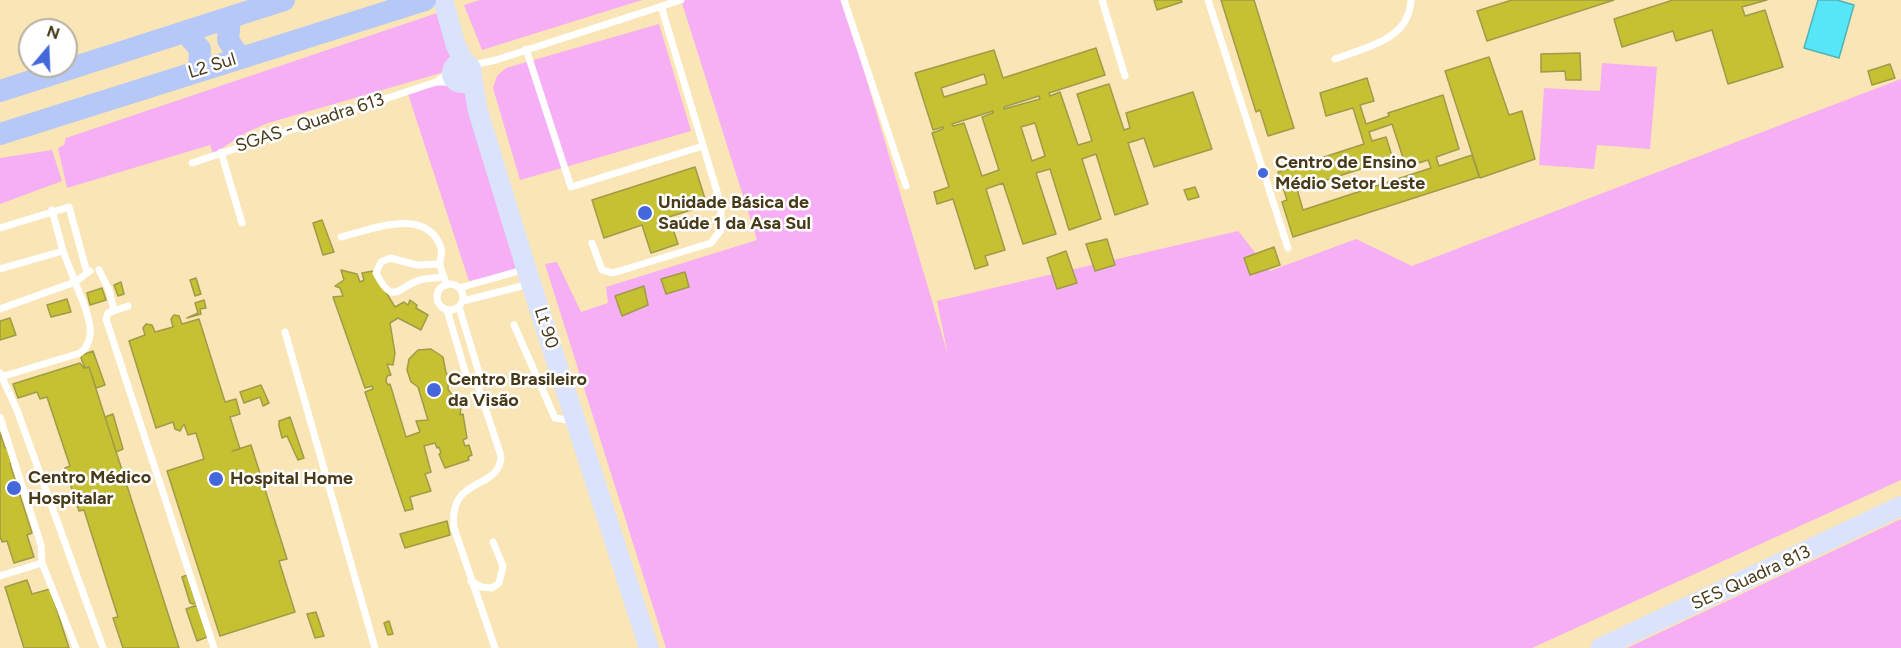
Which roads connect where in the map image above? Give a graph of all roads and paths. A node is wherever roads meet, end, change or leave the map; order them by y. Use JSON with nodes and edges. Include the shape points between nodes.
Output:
{"nodes":[{"id":1,"x":284,"y":0,"type":"edge"},
{"id":2,"x":424,"y":0,"type":"edge"},
{"id":3,"x":443,"y":0,"type":"edge"},
{"id":4,"x":681,"y":0,"type":"edge"},
{"id":5,"x":844,"y":0,"type":"edge"},
{"id":6,"x":1102,"y":0,"type":"edge"},
{"id":7,"x":1208,"y":0,"type":"edge"},
{"id":8,"x":1411,"y":0,"type":"edge"},
{"id":9,"x":393,"y":4,"type":"edge"},
{"id":10,"x":661,"y":6,"type":"junction"},
{"id":11,"x":230,"y":17,"type":"junction"},
{"id":12,"x":185,"y":32,"type":"junction"},
{"id":13,"x":526,"y":49,"type":"junction"},
{"id":14,"x":240,"y":58,"type":"junction"},
{"id":15,"x":1335,"y":59,"type":"dead end"},
{"id":16,"x":199,"y":70,"type":"junction"},
{"id":17,"x":462,"y":70,"type":"junction"},
{"id":18,"x":1125,"y":76,"type":"dead end"},
{"id":19,"x":436,"y":82,"type":"junction"},
{"id":20,"x":0,"y":91,"type":"edge"},
{"id":21,"x":0,"y":134,"type":"edge"},
{"id":22,"x":703,"y":146,"type":"junction"},
{"id":23,"x":221,"y":152,"type":"junction"},
{"id":24,"x":192,"y":163,"type":"dead end"},
{"id":25,"x":906,"y":186,"type":"dead end"},
{"id":26,"x":52,"y":210,"type":"junction"},
{"id":27,"x":242,"y":223,"type":"dead end"},
{"id":28,"x":0,"y":228,"type":"edge"},
{"id":29,"x":341,"y":237,"type":"dead end"},
{"id":30,"x":592,"y":243,"type":"dead end"},
{"id":31,"x":1288,"y":248,"type":"dead end"},
{"id":32,"x":63,"y":251,"type":"junction"},
{"id":33,"x":440,"y":264,"type":"junction"},
{"id":34,"x":0,"y":269,"type":"edge"},
{"id":35,"x":99,"y":270,"type":"dead end"},
{"id":36,"x":529,"y":276,"type":"junction"},
{"id":37,"x":445,"y":281,"type":"junction"},
{"id":38,"x":75,"y":282,"type":"junction"},
{"id":39,"x":459,"y":288,"type":"junction"},
{"id":40,"x":461,"y":304,"type":"junction"},
{"id":41,"x":128,"y":306,"type":"dead end"},
{"id":42,"x":0,"y":309,"type":"edge"},
{"id":43,"x":114,"y":310,"type":"junction"},
{"id":44,"x":447,"y":310,"type":"junction"},
{"id":45,"x":514,"y":325,"type":"dead end"},
{"id":46,"x":285,"y":332,"type":"dead end"},
{"id":47,"x":1,"y":375,"type":"edge"},
{"id":48,"x":478,"y":386,"type":"junction"},
{"id":49,"x":0,"y":417,"type":"edge"},
{"id":50,"x":576,"y":421,"type":"junction"},
{"id":51,"x":1901,"y":506,"type":"edge"},
{"id":52,"x":493,"y":542,"type":"dead end"},
{"id":53,"x":42,"y":563,"type":"junction"},
{"id":54,"x":0,"y":576,"type":"edge"},
{"id":55,"x":471,"y":581,"type":"junction"},
{"id":56,"x":76,"y":648,"type":"edge"},
{"id":57,"x":103,"y":648,"type":"edge"},
{"id":58,"x":214,"y":648,"type":"edge"},
{"id":59,"x":375,"y":648,"type":"edge"},
{"id":60,"x":495,"y":648,"type":"edge"},
{"id":61,"x":649,"y":648,"type":"edge"},
{"id":62,"x":1600,"y":648,"type":"edge"}],
"edges":[{"from":1,"to":11,"type":"main road"},
{"from":2,"to":9,"type":"main road","name":"L2 Sul"},
{"from":3,"to":17,"type":"street","name":"Lt 90"},
{"from":4,"to":10,"type":"lane"},
{"from":5,"to":25,"type":"lane"},
{"from":6,"to":18,"type":"lane"},
{"from":7,"to":31,"type":"lane"},
{"from":8,"to":15,"type":"lane","via":[[1411,13],[1396,34]]},
{"from":9,"to":14,"type":"main road","name":"L2 Sul"},
{"from":10,"to":13,"type":"lane"},
{"from":10,"to":22,"type":"lane"},
{"from":11,"to":12,"type":"main road"},
{"from":11,"to":14,"type":"main road","via":[[228,40]]},
{"from":12,"to":16,"type":"main road","via":[[200,49]]},
{"from":12,"to":20,"type":"main road"},
{"from":13,"to":17,"type":"lane"},
{"from":13,"to":22,"type":"lane","via":[[571,187]]},
{"from":14,"to":16,"type":"main road","name":"L2 Sul"},
{"from":16,"to":21,"type":"main road","name":"L2 Sul"},
{"from":17,"to":19,"type":"lane","name":"SGAS - Quadra 613"},
{"from":17,"to":19,"type":"lane","name":"SGAS - Quadra 613"},
{"from":17,"to":36,"type":"street","name":"Lt 90"},
{"from":19,"to":23,"type":"lane","name":"SGAS - Quadra 613"},
{"from":22,"to":30,"type":"lane","via":[[723,219],[721,230],[711,243],[613,273],[602,270]]},
{"from":23,"to":24,"type":"lane"},
{"from":23,"to":27,"type":"lane","name":"SGAS - Quadra 613"},
{"from":26,"to":28,"type":"lane"},
{"from":26,"to":32,"type":"lane"},
{"from":26,"to":38,"type":"lane","via":[[69,207],[88,270]]},
{"from":29,"to":33,"type":"lane","via":[[396,223],[413,223],[425,228],[438,242]]},
{"from":32,"to":34,"type":"lane"},
{"from":32,"to":38,"type":"lane"},
{"from":33,"to":37,"type":"lane"},
{"from":33,"to":37,"type":"lane","via":[[417,265],[390,258],[381,262],[376,273],[394,292],[421,280]]},
{"from":35,"to":43,"type":"lane"},
{"from":36,"to":39,"type":"lane"},
{"from":36,"to":40,"type":"lane"},
{"from":36,"to":50,"type":"street","name":"Lt 90"},
{"from":37,"to":39,"type":"lane"},
{"from":37,"to":44,"type":"lane","via":[[437,298]]},
{"from":38,"to":42,"type":"lane"},
{"from":38,"to":47,"type":"lane","via":[[89,323],[91,338],[87,348]]},
{"from":39,"to":40,"type":"lane"},
{"from":40,"to":44,"type":"lane"},
{"from":40,"to":48,"type":"lane","via":[[479,373]]},
{"from":41,"to":43,"type":"lane"},
{"from":43,"to":58,"type":"lane","via":[[106,319]]},
{"from":44,"to":48,"type":"lane","via":[[467,378]]},
{"from":45,"to":50,"type":"lane","via":[[555,418]]},
{"from":46,"to":59,"type":"lane"},
{"from":47,"to":57,"type":"lane"},
{"from":48,"to":55,"type":"lane","via":[[501,464],[495,473],[461,493],[453,514]]},
{"from":49,"to":53,"type":"lane","via":[[41,545]]},
{"from":50,"to":61,"type":"street","name":"Lt 90"},
{"from":51,"to":62,"type":"street","name":"SES Quadra 813"},
{"from":52,"to":55,"type":"lane","via":[[503,566],[499,583],[492,588]]},
{"from":53,"to":54,"type":"lane"},
{"from":53,"to":56,"type":"lane"},
{"from":55,"to":60,"type":"lane"}]}
